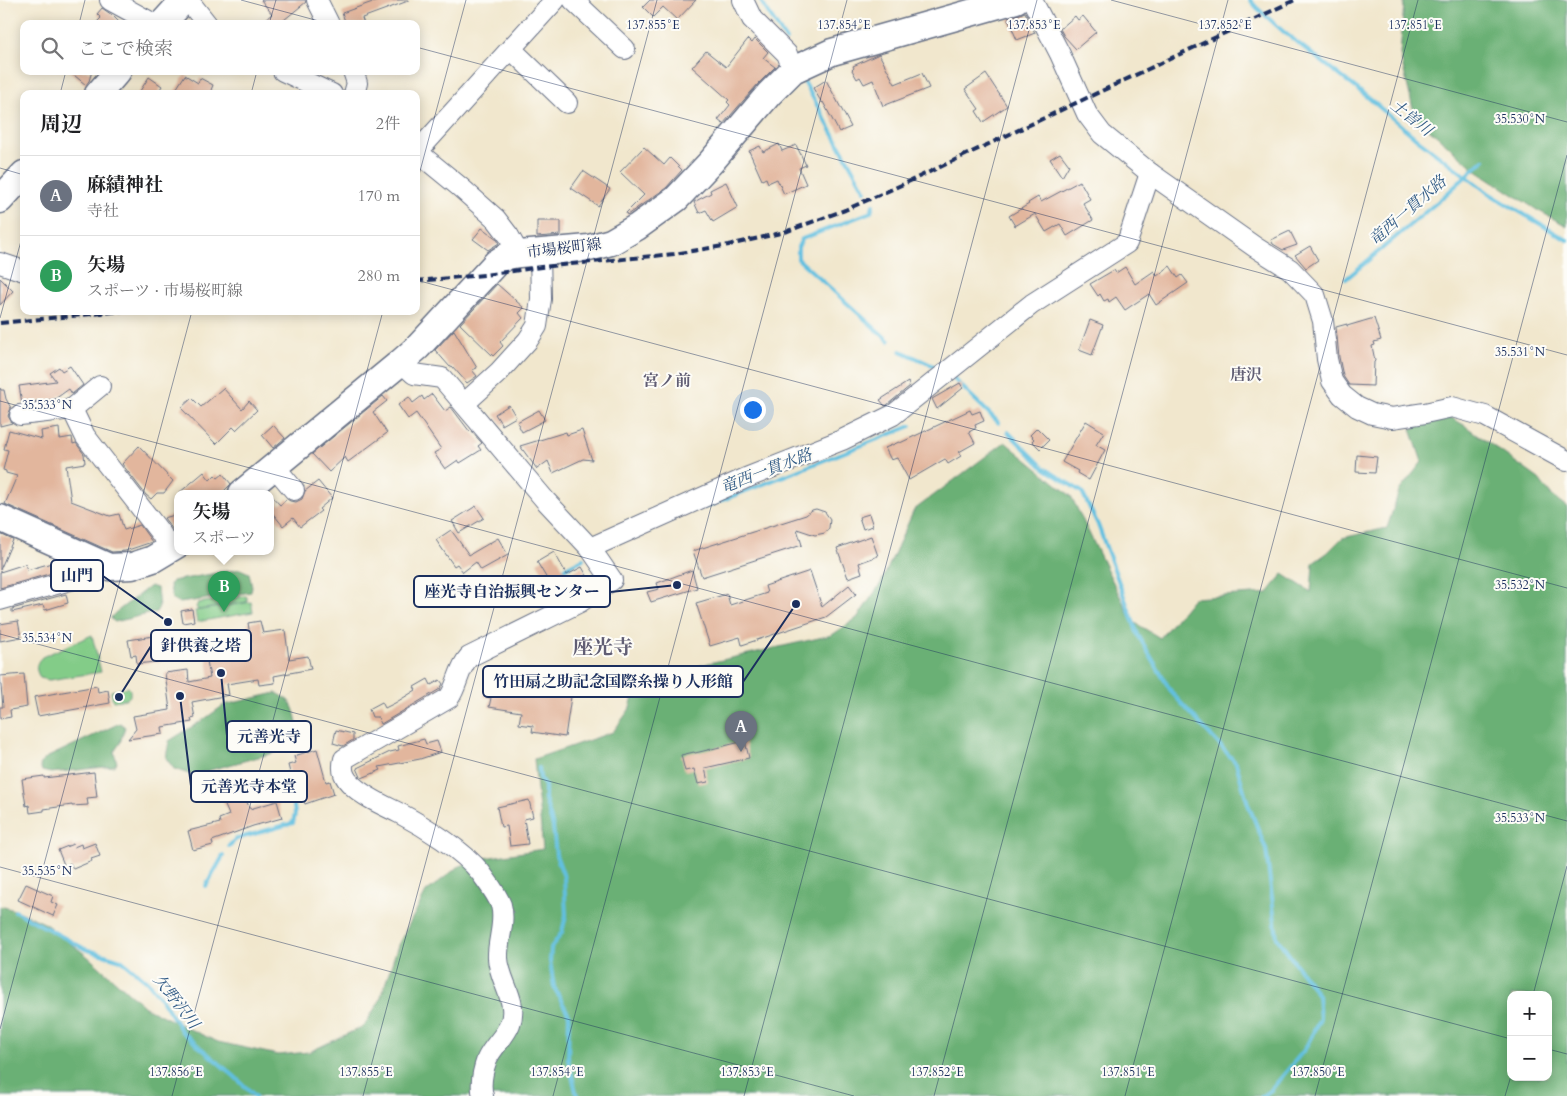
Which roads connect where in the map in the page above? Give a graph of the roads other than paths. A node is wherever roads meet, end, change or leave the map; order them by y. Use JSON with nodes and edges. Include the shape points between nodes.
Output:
{"nodes":[{"id":1,"x":110,"y":0,"type":"edge"},
{"id":2,"x":184,"y":0,"type":"edge"},
{"id":3,"x":188,"y":0,"type":"edge"},
{"id":4,"x":318,"y":0,"type":"edge"},
{"id":5,"x":555,"y":0,"type":"edge"},
{"id":6,"x":573,"y":0,"type":"edge"},
{"id":7,"x":744,"y":0,"type":"edge"},
{"id":8,"x":1016,"y":0,"type":"edge"},
{"id":9,"x":1032,"y":0,"type":"edge"},
{"id":10,"x":962,"y":7,"type":"edge"},
{"id":11,"x":147,"y":20,"type":"edge"},
{"id":12,"x":166,"y":20,"type":"edge"},
{"id":13,"x":204,"y":20,"type":"edge"},
{"id":14,"x":327,"y":20,"type":"edge"},
{"id":15,"x":511,"y":49,"type":"junction"},
{"id":16,"x":625,"y":49,"type":"dead end"},
{"id":17,"x":793,"y":70,"type":"junction"},
{"id":18,"x":115,"y":75,"type":"edge"},
{"id":19,"x":292,"y":75,"type":"edge"},
{"id":20,"x":354,"y":75,"type":"edge"},
{"id":21,"x":101,"y":90,"type":"edge"},
{"id":22,"x":323,"y":90,"type":"edge"},
{"id":23,"x":355,"y":90,"type":"edge"},
{"id":24,"x":567,"y":103,"type":"dead end"},
{"id":25,"x":420,"y":148,"type":"edge"},
{"id":26,"x":420,"y":155,"type":"edge"},
{"id":27,"x":1150,"y":173,"type":"junction"},
{"id":28,"x":20,"y":178,"type":"edge"},
{"id":29,"x":0,"y":200,"type":"edge"},
{"id":30,"x":530,"y":253,"type":"junction"},
{"id":31,"x":0,"y":263,"type":"edge"},
{"id":32,"x":20,"y":270,"type":"edge"},
{"id":33,"x":401,"y":362,"type":"junction"},
{"id":34,"x":100,"y":386,"type":"dead end"},
{"id":35,"x":465,"y":403,"type":"junction"},
{"id":36,"x":72,"y":409,"type":"junction"},
{"id":37,"x":20,"y":415,"type":"dead end"},
{"id":38,"x":1567,"y":462,"type":"edge"},
{"id":39,"x":274,"y":466,"type":"junction"},
{"id":40,"x":246,"y":490,"type":"edge"},
{"id":41,"x":294,"y":490,"type":"dead end"},
{"id":42,"x":0,"y":518,"type":"edge"},
{"id":43,"x":173,"y":547,"type":"edge"},
{"id":44,"x":590,"y":548,"type":"junction"},
{"id":45,"x":109,"y":567,"type":"junction"},
{"id":46,"x":0,"y":600,"type":"edge"},
{"id":47,"x":483,"y":1096,"type":"edge"}],
"edges":[{"from":1,"to":11,"type":"street"},
{"from":2,"to":12,"type":"main road"},
{"from":3,"to":13,"type":"street"},
{"from":4,"to":14,"type":"street"},
{"from":5,"to":15,"type":"street"},
{"from":6,"to":16,"type":"street"},
{"from":7,"to":17,"type":"street","via":[[752,19],[787,54]]},
{"from":8,"to":10,"type":"main road","name":"市場桜町線"},
{"from":9,"to":27,"type":"street","via":[[1087,114],[1102,134]]},
{"from":10,"to":17,"type":"main road","name":"市場桜町線","via":[[832,52]]},
{"from":15,"to":24,"type":"street"},
{"from":15,"to":25,"type":"street"},
{"from":17,"to":30,"type":"main road","name":"市場桜町線","via":[[676,199],[637,227],[611,242],[589,248]]},
{"from":18,"to":21,"type":"main road"},
{"from":19,"to":22,"type":"street"},
{"from":20,"to":23,"type":"street"},
{"from":26,"to":30,"type":"street","via":[[496,219],[509,236]]},
{"from":27,"to":38,"type":"street","via":[[1290,269],[1315,295],[1323,321],[1332,381],[1357,407],[1392,418],[1452,407],[1485,416]]},
{"from":27,"to":44,"type":"street","via":[[1127,243],[1032,304],[893,415]]},
{"from":28,"to":29,"type":"main road"},
{"from":30,"to":33,"type":"main road","name":"市場桜町線","via":[[507,256],[496,263]]},
{"from":30,"to":35,"type":"street","via":[[541,299],[537,326],[499,372]]},
{"from":31,"to":32,"type":"street"},
{"from":33,"to":35,"type":"street","via":[[414,374],[442,378]]},
{"from":33,"to":39,"type":"main road","name":"市場桜町線"},
{"from":34,"to":36,"type":"street"},
{"from":35,"to":44,"type":"street","via":[[545,500]]},
{"from":36,"to":37,"type":"street"},
{"from":36,"to":43,"type":"street","via":[[85,436]]},
{"from":39,"to":40,"type":"main road","name":"市場桜町線"},
{"from":39,"to":41,"type":"street"},
{"from":42,"to":45,"type":"main road"},
{"from":43,"to":45,"type":"main road","via":[[132,566]]},
{"from":44,"to":47,"type":"street","via":[[612,580],[580,602],[469,657],[462,664],[449,698],[344,760],[342,768],[345,776],[363,795],[408,818],[462,854],[479,870],[501,905],[498,959],[513,1011],[510,1024],[488,1058],[482,1077]]},
{"from":45,"to":46,"type":"street"}]}
